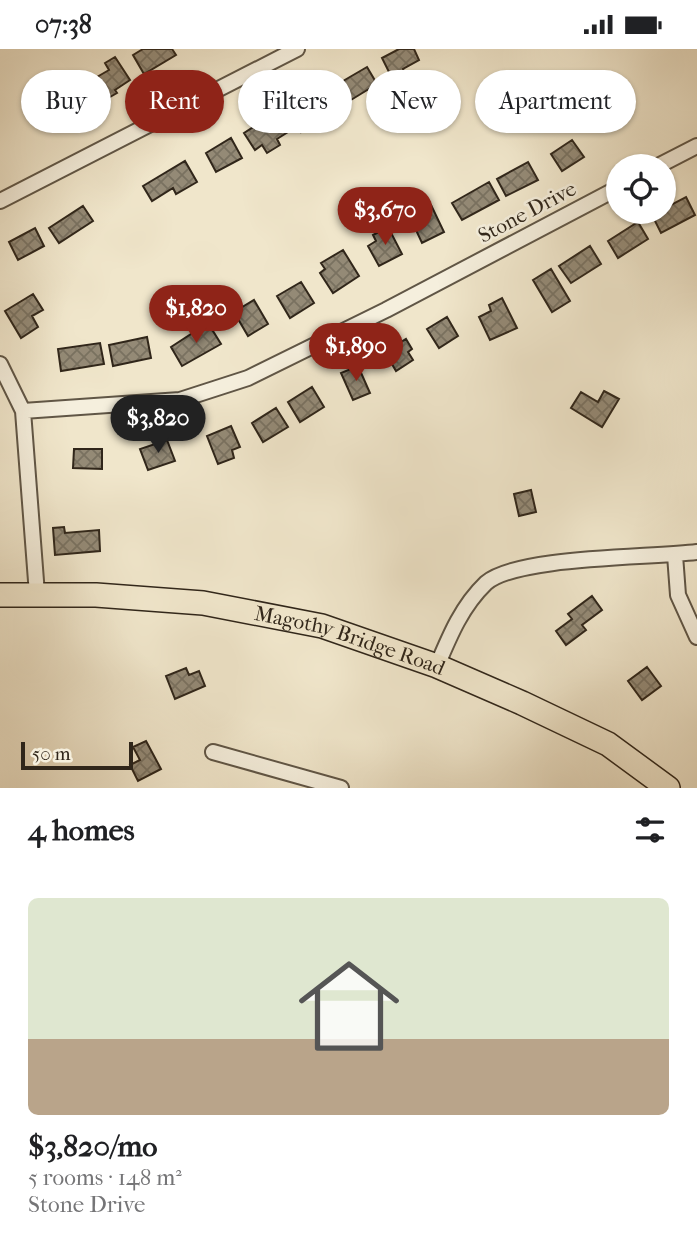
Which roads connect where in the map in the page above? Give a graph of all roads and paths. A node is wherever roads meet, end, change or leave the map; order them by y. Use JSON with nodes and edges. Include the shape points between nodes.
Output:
{"nodes":[{"id":1,"x":297,"y":49,"type":"edge"},
{"id":2,"x":697,"y":146,"type":"edge"},
{"id":3,"x":676,"y":157,"type":"edge"},
{"id":4,"x":606,"y":194,"type":"edge"},
{"id":5,"x":0,"y":201,"type":"edge"},
{"id":6,"x":0,"y":364,"type":"edge"},
{"id":7,"x":23,"y":411,"type":"junction"},
{"id":8,"x":697,"y":552,"type":"edge"},
{"id":9,"x":675,"y":555,"type":"junction"},
{"id":10,"x":37,"y":594,"type":"junction"},
{"id":11,"x":0,"y":595,"type":"edge"},
{"id":12,"x":697,"y":637,"type":"edge"},
{"id":13,"x":437,"y":666,"type":"junction"},
{"id":14,"x":213,"y":752,"type":"dead end"},
{"id":15,"x":333,"y":787,"type":"edge"},
{"id":16,"x":668,"y":788,"type":"edge"}],
"edges":[{"from":1,"to":5,"type":"street"},
{"from":2,"to":3,"type":"street"},
{"from":4,"to":7,"type":"street","name":"Stone Drive","via":[[248,378],[180,400]]},
{"from":6,"to":7,"type":"street"},
{"from":7,"to":10,"type":"street"},
{"from":8,"to":9,"type":"street"},
{"from":9,"to":12,"type":"street","via":[[678,595]]},
{"from":9,"to":13,"type":"street","via":[[507,571],[488,582],[466,605]]},
{"from":10,"to":11,"type":"main road","name":"Magothy Bridge Road"},
{"from":10,"to":13,"type":"main road","name":"Magothy Bridge Road","via":[[203,603],[322,626]]},
{"from":13,"to":16,"type":"main road","name":"Magothy Bridge Road","via":[[608,744]]},
{"from":14,"to":15,"type":"street"}]}
